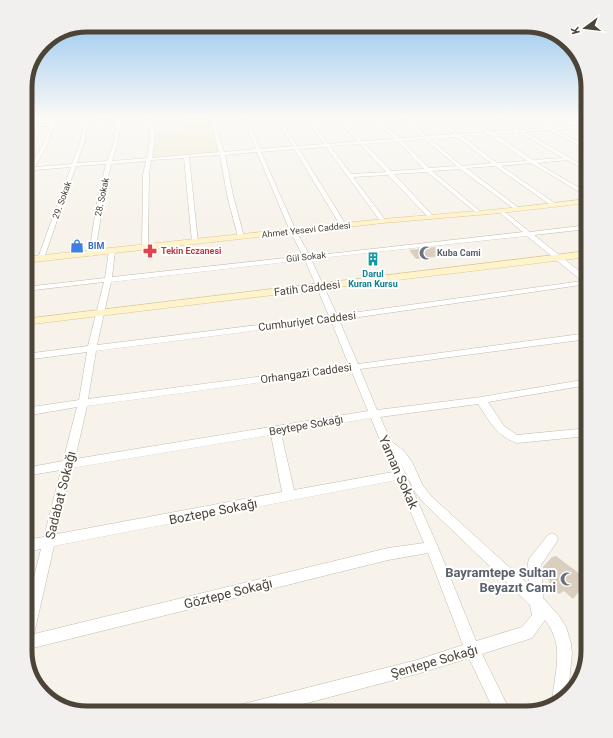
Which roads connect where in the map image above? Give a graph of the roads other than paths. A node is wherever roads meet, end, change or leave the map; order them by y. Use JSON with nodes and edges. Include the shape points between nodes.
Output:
{"nodes":[{"id":1,"x":42,"y":151,"type":"edge"},
{"id":2,"x":79,"y":151,"type":"edge"},
{"id":3,"x":113,"y":151,"type":"edge"},
{"id":4,"x":151,"y":151,"type":"edge"},
{"id":5,"x":241,"y":151,"type":"edge"},
{"id":6,"x":260,"y":151,"type":"edge"},
{"id":7,"x":299,"y":151,"type":"edge"},
{"id":8,"x":333,"y":151,"type":"edge"},
{"id":9,"x":370,"y":151,"type":"edge"},
{"id":10,"x":410,"y":151,"type":"edge"},
{"id":11,"x":443,"y":151,"type":"edge"},
{"id":12,"x":478,"y":151,"type":"edge"},
{"id":13,"x":517,"y":151,"type":"edge"},
{"id":14,"x":555,"y":151,"type":"edge"},
{"id":15,"x":221,"y":153,"type":"junction"},
{"id":16,"x":186,"y":156,"type":"junction"},
{"id":17,"x":567,"y":158,"type":"junction"},
{"id":18,"x":150,"y":159,"type":"junction"},
{"id":19,"x":532,"y":162,"type":"junction"},
{"id":20,"x":109,"y":163,"type":"junction"},
{"id":21,"x":495,"y":164,"type":"junction"},
{"id":22,"x":74,"y":165,"type":"junction"},
{"id":23,"x":581,"y":166,"type":"edge"},
{"id":24,"x":461,"y":167,"type":"junction"},
{"id":25,"x":33,"y":168,"type":"joint"},
{"id":26,"x":429,"y":170,"type":"junction"},
{"id":27,"x":390,"y":173,"type":"junction"},
{"id":28,"x":350,"y":176,"type":"junction"},
{"id":29,"x":581,"y":191,"type":"edge"},
{"id":30,"x":581,"y":202,"type":"edge"},
{"id":31,"x":554,"y":205,"type":"junction"},
{"id":32,"x":517,"y":209,"type":"junction"},
{"id":33,"x":501,"y":211,"type":"junction"},
{"id":34,"x":478,"y":213,"type":"junction"},
{"id":35,"x":431,"y":217,"type":"junction"},
{"id":36,"x":383,"y":221,"type":"junction"},
{"id":37,"x":343,"y":226,"type":"junction"},
{"id":38,"x":581,"y":228,"type":"edge"},
{"id":39,"x":293,"y":231,"type":"junction"},
{"id":40,"x":528,"y":233,"type":"junction"},
{"id":41,"x":241,"y":237,"type":"junction"},
{"id":42,"x":195,"y":242,"type":"junction"},
{"id":43,"x":145,"y":248,"type":"junction"},
{"id":44,"x":112,"y":251,"type":"junction"},
{"id":45,"x":92,"y":254,"type":"junction"},
{"id":46,"x":581,"y":255,"type":"edge"},
{"id":47,"x":308,"y":257,"type":"junction"},
{"id":48,"x":41,"y":258,"type":"junction"},
{"id":49,"x":560,"y":258,"type":"junction"},
{"id":50,"x":32,"y":259,"type":"edge"},
{"id":51,"x":581,"y":276,"type":"edge"},
{"id":52,"x":108,"y":280,"type":"junction"},
{"id":53,"x":581,"y":283,"type":"edge"},
{"id":54,"x":319,"y":286,"type":"junction"},
{"id":55,"x":32,"y":288,"type":"edge"},
{"id":56,"x":102,"y":313,"type":"junction"},
{"id":57,"x":334,"y":318,"type":"junction"},
{"id":58,"x":32,"y":321,"type":"edge"},
{"id":59,"x":581,"y":337,"type":"edge"},
{"id":60,"x":92,"y":348,"type":"junction"},
{"id":61,"x":32,"y":356,"type":"edge"},
{"id":62,"x":353,"y":366,"type":"junction"},
{"id":63,"x":581,"y":383,"type":"edge"},
{"id":64,"x":481,"y":400,"type":"junction"},
{"id":65,"x":83,"y":403,"type":"junction"},
{"id":66,"x":32,"y":411,"type":"edge"},
{"id":67,"x":374,"y":414,"type":"junction"},
{"id":68,"x":274,"y":430,"type":"junction"},
{"id":69,"x":581,"y":433,"type":"edge"},
{"id":70,"x":386,"y":444,"type":"junction"},
{"id":71,"x":67,"y":465,"type":"junction"},
{"id":72,"x":32,"y":471,"type":"edge"},
{"id":73,"x":400,"y":475,"type":"junction"},
{"id":74,"x":290,"y":496,"type":"junction"},
{"id":75,"x":552,"y":539,"type":"dead end"},
{"id":76,"x":48,"y":542,"type":"junction"},
{"id":77,"x":32,"y":545,"type":"edge"},
{"id":78,"x":432,"y":547,"type":"junction"},
{"id":79,"x":536,"y":601,"type":"junction"},
{"id":80,"x":32,"y":612,"type":"edge"},
{"id":81,"x":32,"y":640,"type":"edge"},
{"id":82,"x":473,"y":651,"type":"junction"},
{"id":83,"x":561,"y":693,"type":"edge"},
{"id":84,"x":266,"y":706,"type":"edge"},
{"id":85,"x":500,"y":706,"type":"edge"}],
"edges":[{"from":1,"to":25,"type":"street"},
{"from":2,"to":22,"type":"street","name":"29. Sokak"},
{"from":3,"to":20,"type":"street","name":"28. Sokak"},
{"from":4,"to":18,"type":"street"},
{"from":5,"to":15,"type":"street"},
{"from":6,"to":39,"type":"street","name":"Yaman Sokak"},
{"from":7,"to":37,"type":"street"},
{"from":8,"to":28,"type":"street"},
{"from":9,"to":27,"type":"street"},
{"from":10,"to":26,"type":"street"},
{"from":11,"to":24,"type":"street"},
{"from":12,"to":21,"type":"street"},
{"from":13,"to":19,"type":"street"},
{"from":14,"to":17,"type":"street"},
{"from":15,"to":16,"type":"street"},
{"from":15,"to":41,"type":"street"},
{"from":16,"to":18,"type":"street"},
{"from":16,"to":42,"type":"street"},
{"from":17,"to":19,"type":"street"},
{"from":17,"to":23,"type":"street"},
{"from":18,"to":20,"type":"street"},
{"from":18,"to":43,"type":"street","via":[[146,175]]},
{"from":19,"to":21,"type":"street"},
{"from":19,"to":29,"type":"street"},
{"from":20,"to":22,"type":"street"},
{"from":20,"to":45,"type":"street","name":"28. Sokak"},
{"from":21,"to":24,"type":"street"},
{"from":21,"to":31,"type":"street"},
{"from":22,"to":25,"type":"street"},
{"from":22,"to":48,"type":"street","name":"29. Sokak"},
{"from":24,"to":26,"type":"street"},
{"from":24,"to":32,"type":"street"},
{"from":26,"to":27,"type":"street"},
{"from":26,"to":34,"type":"street"},
{"from":27,"to":28,"type":"street"},
{"from":27,"to":35,"type":"street"},
{"from":28,"to":36,"type":"street"},
{"from":30,"to":31,"type":"main road","name":"Ahmet Yesevi Caddesi"},
{"from":31,"to":32,"type":"main road","name":"Ahmet Yesevi Caddesi"},
{"from":32,"to":33,"type":"main road","name":"Ahmet Yesevi Caddesi"},
{"from":33,"to":34,"type":"main road","name":"Ahmet Yesevi Caddesi"},
{"from":33,"to":40,"type":"street"},
{"from":34,"to":35,"type":"main road","name":"Ahmet Yesevi Caddesi"},
{"from":35,"to":36,"type":"main road","name":"Ahmet Yesevi Caddesi"},
{"from":36,"to":37,"type":"main road","name":"Ahmet Yesevi Caddesi"},
{"from":37,"to":39,"type":"main road","name":"Ahmet Yesevi Caddesi"},
{"from":38,"to":40,"type":"street","name":"Gül Sokak"},
{"from":39,"to":41,"type":"main road","name":"Ahmet Yesevi Caddesi"},
{"from":39,"to":47,"type":"street","name":"Yaman Sokak"},
{"from":40,"to":47,"type":"street","name":"Gül Sokak"},
{"from":40,"to":49,"type":"street"},
{"from":41,"to":42,"type":"main road","name":"Ahmet Yesevi Caddesi"},
{"from":42,"to":43,"type":"main road","name":"Ahmet Yesevi Caddesi"},
{"from":43,"to":44,"type":"main road","name":"Ahmet Yesevi Caddesi"},
{"from":44,"to":45,"type":"main road","name":"Ahmet Yesevi Caddesi"},
{"from":44,"to":52,"type":"street","name":"Sadabat Sokağı"},
{"from":45,"to":48,"type":"main road","name":"Ahmet Yesevi Caddesi"},
{"from":46,"to":49,"type":"main road","name":"Fatih Caddesi"},
{"from":47,"to":52,"type":"street","name":"Gül Sokak"},
{"from":47,"to":54,"type":"street","name":"Yaman Sokak"},
{"from":48,"to":50,"type":"main road","name":"Ahmet Yesevi Caddesi"},
{"from":49,"to":51,"type":"street"},
{"from":49,"to":54,"type":"main road","name":"Fatih Caddesi"},
{"from":52,"to":55,"type":"street","name":"Gül Sokak"},
{"from":52,"to":56,"type":"street","name":"Sadabat Sokağı"},
{"from":53,"to":57,"type":"street","name":"Cumhuriyet Caddesi"},
{"from":54,"to":56,"type":"main road","name":"Fatih Caddesi"},
{"from":54,"to":57,"type":"street","name":"Yaman Sokak"},
{"from":56,"to":58,"type":"main road","name":"Fatih Caddesi"},
{"from":56,"to":60,"type":"street","name":"Sadabat Sokağı"},
{"from":57,"to":60,"type":"street","name":"Cumhuriyet Caddesi"},
{"from":57,"to":62,"type":"street","name":"Yaman Sokak"},
{"from":59,"to":62,"type":"street","name":"Orhangazi Caddesi"},
{"from":60,"to":61,"type":"street","name":"Cumhuriyet Caddesi"},
{"from":60,"to":65,"type":"street","name":"Sadabat Sokağı"},
{"from":62,"to":65,"type":"street","name":"Orhangazi Caddesi"},
{"from":62,"to":67,"type":"street","name":"Yaman Sokak"},
{"from":63,"to":64,"type":"street","name":"Beytepe Sokağı"},
{"from":64,"to":67,"type":"street","name":"Beytepe Sokağı"},
{"from":64,"to":69,"type":"street","via":[[503,432],[513,438]]},
{"from":65,"to":66,"type":"street","name":"Orhangazi Caddesi"},
{"from":65,"to":71,"type":"street","name":"Sadabat Sokağı"},
{"from":67,"to":68,"type":"street","name":"Beytepe Sokağı"},
{"from":67,"to":70,"type":"street","name":"Yaman Sokak"},
{"from":68,"to":71,"type":"street","name":"Beytepe Sokağı"},
{"from":68,"to":74,"type":"street"},
{"from":70,"to":73,"type":"street","name":"Yaman Sokak"},
{"from":70,"to":79,"type":"street","via":[[400,454],[428,500]]},
{"from":71,"to":72,"type":"street","name":"Beytepe Sokağı"},
{"from":71,"to":76,"type":"street","name":"Sadabat Sokağı"},
{"from":73,"to":74,"type":"street","name":"Boztepe Sokağı"},
{"from":73,"to":78,"type":"street","name":"Yaman Sokak"},
{"from":74,"to":76,"type":"street","name":"Boztepe Sokağı"},
{"from":75,"to":79,"type":"street","name":"Şentepe Sokağı","via":[[534,563]]},
{"from":76,"to":77,"type":"street","name":"Boztepe Sokağı"},
{"from":76,"to":80,"type":"street","name":"Sadabat Sokağı"},
{"from":78,"to":81,"type":"street","name":"Göztepe Sokağı","via":[[388,554]]},
{"from":78,"to":82,"type":"street","name":"Yaman Sokak"},
{"from":79,"to":82,"type":"street","name":"Şentepe Sokağı","via":[[539,617],[527,633]]},
{"from":79,"to":83,"type":"street","via":[[556,622],[565,647]]},
{"from":82,"to":84,"type":"street","name":"Şentepe Sokağı"},
{"from":82,"to":85,"type":"street","name":"Yaman Sokak"}]}
